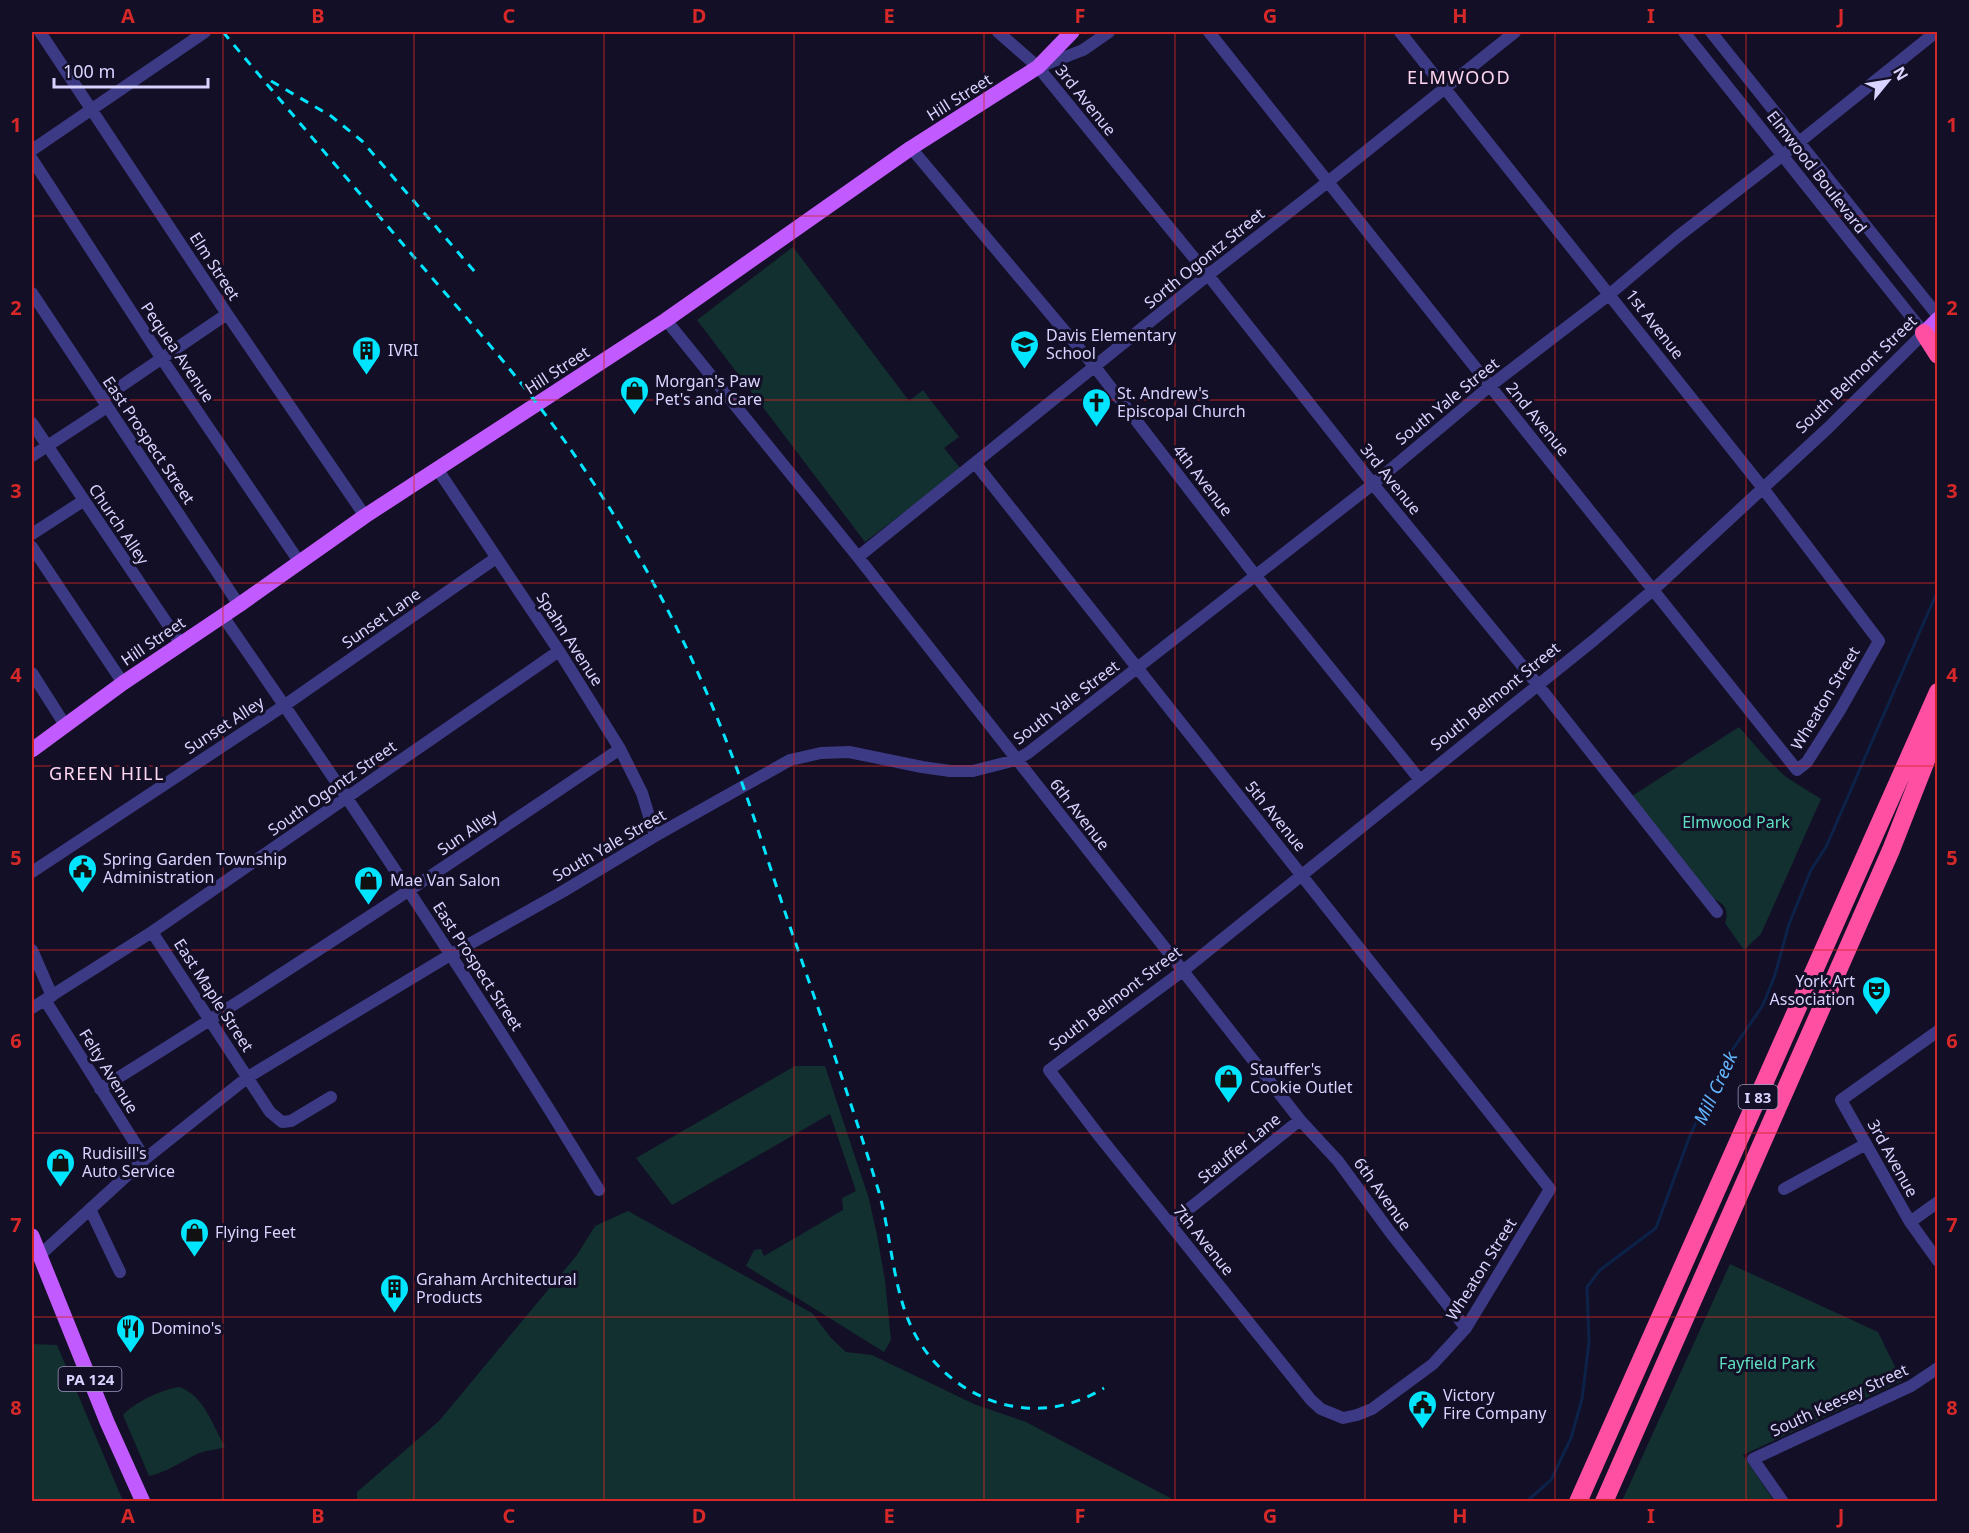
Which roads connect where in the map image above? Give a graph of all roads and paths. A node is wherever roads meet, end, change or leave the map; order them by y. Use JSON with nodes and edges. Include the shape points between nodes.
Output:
{"nodes":[{"id":1,"x":40,"y":32,"type":"edge"},
{"id":2,"x":206,"y":32,"type":"edge"},
{"id":3,"x":998,"y":32,"type":"edge"},
{"id":4,"x":1072,"y":32,"type":"edge"},
{"id":5,"x":1109,"y":32,"type":"edge"},
{"id":6,"x":1209,"y":32,"type":"edge"},
{"id":7,"x":1401,"y":32,"type":"edge"},
{"id":8,"x":1515,"y":32,"type":"edge"},
{"id":9,"x":1684,"y":32,"type":"edge"},
{"id":10,"x":1711,"y":32,"type":"edge"},
{"id":11,"x":1936,"y":32,"type":"edge"},
{"id":12,"x":1038,"y":67,"type":"junction"},
{"id":13,"x":1445,"y":87,"type":"junction"},
{"id":14,"x":91,"y":108,"type":"junction"},
{"id":15,"x":1798,"y":142,"type":"junction"},
{"id":16,"x":912,"y":148,"type":"junction"},
{"id":17,"x":32,"y":150,"type":"edge"},
{"id":18,"x":1783,"y":155,"type":"junction"},
{"id":19,"x":32,"y":159,"type":"edge"},
{"id":20,"x":1329,"y":181,"type":"junction"},
{"id":21,"x":1208,"y":275,"type":"junction"},
{"id":22,"x":32,"y":293,"type":"edge"},
{"id":23,"x":1610,"y":294,"type":"junction"},
{"id":24,"x":227,"y":314,"type":"junction"},
{"id":25,"x":1938,"y":318,"type":"edge"},
{"id":26,"x":666,"y":320,"type":"junction"},
{"id":27,"x":1923,"y":333,"type":"junction"},
{"id":28,"x":1938,"y":355,"type":"edge"},
{"id":29,"x":162,"y":359,"type":"junction"},
{"id":30,"x":1095,"y":368,"type":"junction"},
{"id":31,"x":1490,"y":386,"type":"junction"},
{"id":32,"x":105,"y":403,"type":"junction"},
{"id":33,"x":32,"y":423,"type":"edge"},
{"id":34,"x":47,"y":447,"type":"junction"},
{"id":35,"x":32,"y":456,"type":"edge"},
{"id":36,"x":975,"y":464,"type":"junction"},
{"id":37,"x":438,"y":470,"type":"junction"},
{"id":38,"x":1373,"y":484,"type":"junction"},
{"id":39,"x":1762,"y":487,"type":"junction"},
{"id":40,"x":83,"y":501,"type":"junction"},
{"id":41,"x":365,"y":516,"type":"junction"},
{"id":42,"x":32,"y":534,"type":"edge"},
{"id":43,"x":32,"y":547,"type":"edge"},
{"id":44,"x":858,"y":557,"type":"junction"},
{"id":45,"x":496,"y":558,"type":"junction"},
{"id":46,"x":300,"y":563,"type":"junction"},
{"id":47,"x":1255,"y":575,"type":"junction"},
{"id":48,"x":1653,"y":590,"type":"junction"},
{"id":49,"x":239,"y":605,"type":"junction"},
{"id":50,"x":222,"y":615,"type":"junction"},
{"id":51,"x":1879,"y":641,"type":"joint"},
{"id":52,"x":181,"y":644,"type":"junction"},
{"id":53,"x":559,"y":651,"type":"junction"},
{"id":54,"x":1137,"y":669,"type":"junction"},
{"id":55,"x":32,"y":673,"type":"edge"},
{"id":56,"x":123,"y":683,"type":"junction"},
{"id":57,"x":1538,"y":685,"type":"junction"},
{"id":58,"x":1938,"y":692,"type":"edge"},
{"id":59,"x":285,"y":705,"type":"junction"},
{"id":60,"x":64,"y":724,"type":"junction"},
{"id":61,"x":1938,"y":730,"type":"edge"},
{"id":62,"x":620,"y":749,"type":"junction"},
{"id":63,"x":32,"y":750,"type":"edge"},
{"id":64,"x":1016,"y":760,"type":"junction"},
{"id":65,"x":1938,"y":762,"type":"edge"},
{"id":66,"x":1797,"y":770,"type":"joint"},
{"id":67,"x":1420,"y":780,"type":"junction"},
{"id":68,"x":345,"y":798,"type":"junction"},
{"id":69,"x":655,"y":836,"type":"junction"},
{"id":70,"x":1891,"y":850,"type":"junction"},
{"id":71,"x":32,"y":872,"type":"edge"},
{"id":72,"x":1302,"y":875,"type":"junction"},
{"id":73,"x":409,"y":891,"type":"junction"},
{"id":74,"x":1717,"y":912,"type":"dead end"},
{"id":75,"x":153,"y":932,"type":"junction"},
{"id":76,"x":32,"y":950,"type":"edge"},
{"id":77,"x":450,"y":955,"type":"junction"},
{"id":78,"x":1184,"y":970,"type":"junction"},
{"id":79,"x":49,"y":998,"type":"junction"},
{"id":80,"x":32,"y":1008,"type":"edge"},
{"id":81,"x":211,"y":1020,"type":"junction"},
{"id":82,"x":1938,"y":1031,"type":"edge"},
{"id":83,"x":1049,"y":1070,"type":"joint"},
{"id":84,"x":248,"y":1077,"type":"junction"},
{"id":85,"x":100,"y":1089,"type":"junction"},
{"id":86,"x":331,"y":1097,"type":"dead end"},
{"id":87,"x":1300,"y":1120,"type":"junction"},
{"id":88,"x":1866,"y":1144,"type":"junction"},
{"id":89,"x":145,"y":1160,"type":"junction"},
{"id":90,"x":1550,"y":1189,"type":"joint"},
{"id":91,"x":1784,"y":1189,"type":"dead end"},
{"id":92,"x":599,"y":1190,"type":"dead end"},
{"id":93,"x":1938,"y":1202,"type":"edge"},
{"id":94,"x":90,"y":1209,"type":"junction"},
{"id":95,"x":1910,"y":1222,"type":"junction"},
{"id":96,"x":1170,"y":1224,"type":"junction"},
{"id":97,"x":32,"y":1236,"type":"edge"},
{"id":98,"x":40,"y":1255,"type":"junction"},
{"id":99,"x":1938,"y":1261,"type":"edge"},
{"id":100,"x":120,"y":1272,"type":"dead end"},
{"id":101,"x":1466,"y":1328,"type":"junction"},
{"id":102,"x":1938,"y":1368,"type":"edge"},
{"id":103,"x":1343,"y":1418,"type":"joint"},
{"id":104,"x":143,"y":1502,"type":"edge"},
{"id":105,"x":1578,"y":1502,"type":"edge"},
{"id":106,"x":1604,"y":1502,"type":"edge"},
{"id":107,"x":1783,"y":1502,"type":"edge"}],
"edges":[{"from":1,"to":14,"type":"street","name":"Elm Street"},
{"from":2,"to":14,"type":"street"},
{"from":3,"to":12,"type":"street","name":"3rd Avenue"},
{"from":4,"to":12,"type":"main road"},
{"from":5,"to":12,"type":"street","name":"Hill Street","via":[[1083,50]]},
{"from":6,"to":20,"type":"street","name":"2nd Avenue"},
{"from":7,"to":13,"type":"street","name":"1st Avenue"},
{"from":8,"to":13,"type":"street","name":"Sorth Ogontz Street"},
{"from":9,"to":18,"type":"street","name":"Elmwood Boulevard"},
{"from":10,"to":15,"type":"street","name":"Elmwood Boulevard"},
{"from":11,"to":15,"type":"street","name":"South Yale Street"},
{"from":12,"to":16,"type":"main road","name":"Hill Street"},
{"from":12,"to":21,"type":"street","name":"3rd Avenue"},
{"from":13,"to":20,"type":"street","name":"Sorth Ogontz Street"},
{"from":13,"to":23,"type":"street","name":"1st Avenue"},
{"from":14,"to":17,"type":"street"},
{"from":14,"to":24,"type":"street","name":"Elm Street"},
{"from":15,"to":18,"type":"street","name":"South Yale Street"},
{"from":15,"to":25,"type":"street","name":"Elmwood Boulevard"},
{"from":16,"to":26,"type":"main road","name":"Hill Street"},
{"from":16,"to":30,"type":"street","name":"4th Avenue"},
{"from":18,"to":23,"type":"street","name":"South Yale Street"},
{"from":18,"to":27,"type":"street","name":"Elmwood Boulevard"},
{"from":19,"to":29,"type":"street","name":"Pequea Avenue"},
{"from":20,"to":21,"type":"street","name":"Sorth Ogontz Street"},
{"from":20,"to":31,"type":"street","name":"2nd Avenue"},
{"from":21,"to":30,"type":"street","name":"Sorth Ogontz Street"},
{"from":21,"to":38,"type":"street","name":"3rd Avenue"},
{"from":22,"to":32,"type":"street","name":"East Prospect Street"},
{"from":23,"to":31,"type":"street","name":"South Yale Street"},
{"from":23,"to":39,"type":"street","name":"1st Avenue"},
{"from":24,"to":29,"type":"street"},
{"from":24,"to":41,"type":"street","name":"Elm Street"},
{"from":25,"to":27,"type":"main road","name":"South Belmont Street"},
{"from":26,"to":37,"type":"main road","name":"Hill Street"},
{"from":26,"to":44,"type":"street","name":"6th Avenue"},
{"from":27,"to":28,"type":"highway"},
{"from":27,"to":39,"type":"street","name":"South Belmont Street"},
{"from":29,"to":32,"type":"street"},
{"from":29,"to":46,"type":"street","name":"Pequea Avenue"},
{"from":30,"to":36,"type":"street","name":"Sorth Ogontz Street"},
{"from":30,"to":47,"type":"street","name":"4th Avenue"},
{"from":31,"to":38,"type":"street","name":"South Yale Street"},
{"from":31,"to":48,"type":"street","name":"2nd Avenue"},
{"from":32,"to":34,"type":"street"},
{"from":32,"to":49,"type":"street","name":"East Prospect Street"},
{"from":33,"to":34,"type":"street","name":"Church Alley"},
{"from":34,"to":35,"type":"street"},
{"from":34,"to":40,"type":"street","name":"Church Alley"},
{"from":36,"to":44,"type":"street","name":"Sorth Ogontz Street"},
{"from":36,"to":54,"type":"street","name":"5th Avenue"},
{"from":37,"to":41,"type":"main road","name":"Hill Street"},
{"from":37,"to":45,"type":"street","name":"Spahn Avenue"},
{"from":38,"to":47,"type":"street","name":"South Yale Street"},
{"from":38,"to":57,"type":"street","name":"3rd Avenue"},
{"from":39,"to":48,"type":"street","name":"South Belmont Street"},
{"from":39,"to":51,"type":"street","name":"1st Avenue"},
{"from":40,"to":42,"type":"street"},
{"from":40,"to":52,"type":"street","name":"Church Alley"},
{"from":41,"to":46,"type":"main road","name":"Hill Street"},
{"from":43,"to":56,"type":"street"},
{"from":44,"to":64,"type":"street","name":"6th Avenue"},
{"from":45,"to":53,"type":"street","name":"Spahn Avenue"},
{"from":45,"to":59,"type":"street","name":"Sunset Lane"},
{"from":46,"to":49,"type":"main road","name":"Hill Street"},
{"from":47,"to":54,"type":"street","name":"South Yale Street"},
{"from":47,"to":67,"type":"street","name":"4th Avenue"},
{"from":48,"to":57,"type":"street","name":"South Belmont Street"},
{"from":48,"to":66,"type":"street","name":"2nd Avenue"},
{"from":49,"to":50,"type":"main road","name":"Hill Street"},
{"from":50,"to":52,"type":"main road","name":"Hill Street"},
{"from":50,"to":59,"type":"street","name":"East Prospect Street"},
{"from":51,"to":66,"type":"street","name":"Wheaton Street","via":[[1835,719],[1807,762]]},
{"from":52,"to":56,"type":"main road","name":"Hill Street"},
{"from":53,"to":62,"type":"street","name":"Spahn Avenue"},
{"from":53,"to":68,"type":"street","name":"South Ogontz Street"},
{"from":54,"to":64,"type":"street","name":"South Yale Street"},
{"from":54,"to":72,"type":"street","name":"5th Avenue"},
{"from":55,"to":60,"type":"street"},
{"from":56,"to":60,"type":"main road","name":"Hill Street"},
{"from":57,"to":67,"type":"street","name":"South Belmont Street"},
{"from":57,"to":74,"type":"street","name":"3rd Avenue"},
{"from":58,"to":105,"type":"highway","number":"I 83"},
{"from":59,"to":68,"type":"street","name":"East Prospect Street"},
{"from":59,"to":71,"type":"street","name":"Sunset Alley"},
{"from":60,"to":63,"type":"main road","name":"Hill Street"},
{"from":61,"to":70,"type":"highway","number":"I 83"},
{"from":62,"to":69,"type":"street","name":"Spahn Avenue","via":[[642,793]]},
{"from":62,"to":73,"type":"street","name":"Sun Alley"},
{"from":64,"to":69,"type":"street","name":"South Yale Street","via":[[973,771],[950,771],[849,752],[821,753],[790,760]]},
{"from":64,"to":78,"type":"street","name":"6th Avenue"},
{"from":65,"to":70,"type":"highway"},
{"from":67,"to":72,"type":"street","name":"South Belmont Street"},
{"from":68,"to":73,"type":"street","name":"East Prospect Street"},
{"from":68,"to":75,"type":"street","name":"South Ogontz Street"},
{"from":69,"to":77,"type":"street","name":"South Yale Street"},
{"from":70,"to":106,"type":"highway","number":"I 83"},
{"from":72,"to":78,"type":"street","name":"South Belmont Street"},
{"from":72,"to":90,"type":"street","name":"5th Avenue"},
{"from":73,"to":77,"type":"street","name":"East Prospect Street"},
{"from":73,"to":81,"type":"street","name":"Sun Alley"},
{"from":75,"to":79,"type":"street","name":"South Ogontz Street"},
{"from":75,"to":81,"type":"street","name":"East Maple Street"},
{"from":76,"to":79,"type":"street","name":"Felty Avenue"},
{"from":77,"to":84,"type":"street","name":"South Yale Street"},
{"from":77,"to":92,"type":"street","name":"East Prospect Street"},
{"from":78,"to":83,"type":"street","name":"South Belmont Street"},
{"from":78,"to":87,"type":"street","name":"6th Avenue"},
{"from":79,"to":80,"type":"street","name":"South Ogontz Street"},
{"from":79,"to":85,"type":"street","name":"Felty Avenue"},
{"from":81,"to":84,"type":"street","name":"East Maple Street"},
{"from":81,"to":85,"type":"street","name":"Sun Alley"},
{"from":82,"to":88,"type":"street","name":"3rd Avenue","via":[[1841,1100]]},
{"from":83,"to":96,"type":"street","name":"7th Avenue"},
{"from":84,"to":86,"type":"street","name":"East Maple Street","via":[[270,1112],[282,1122],[291,1121]]},
{"from":84,"to":89,"type":"street","name":"South Yale Street"},
{"from":85,"to":89,"type":"street","name":"Felty Avenue"},
{"from":87,"to":96,"type":"street","name":"Stauffer Lane"},
{"from":87,"to":101,"type":"street","name":"6th Avenue","via":[[1338,1161]]},
{"from":88,"to":91,"type":"street"},
{"from":88,"to":95,"type":"street","name":"3rd Avenue"},
{"from":89,"to":94,"type":"street","name":"South Yale Street"},
{"from":90,"to":101,"type":"street","name":"Wheaton Street"},
{"from":93,"to":95,"type":"street"},
{"from":94,"to":98,"type":"street","name":"South Yale Street"},
{"from":94,"to":100,"type":"street"},
{"from":95,"to":99,"type":"street","name":"3rd Avenue"},
{"from":96,"to":103,"type":"street","name":"7th Avenue","via":[[1311,1400]]},
{"from":97,"to":98,"type":"main road","number":"PA 124"},
{"from":98,"to":104,"type":"main road","number":"PA 124"},
{"from":101,"to":103,"type":"street","name":"Wheaton Street","via":[[1433,1364],[1372,1409]]},
{"from":102,"to":107,"type":"street","name":"South Keesey Street","via":[[1911,1386],[1753,1459]]}]}
